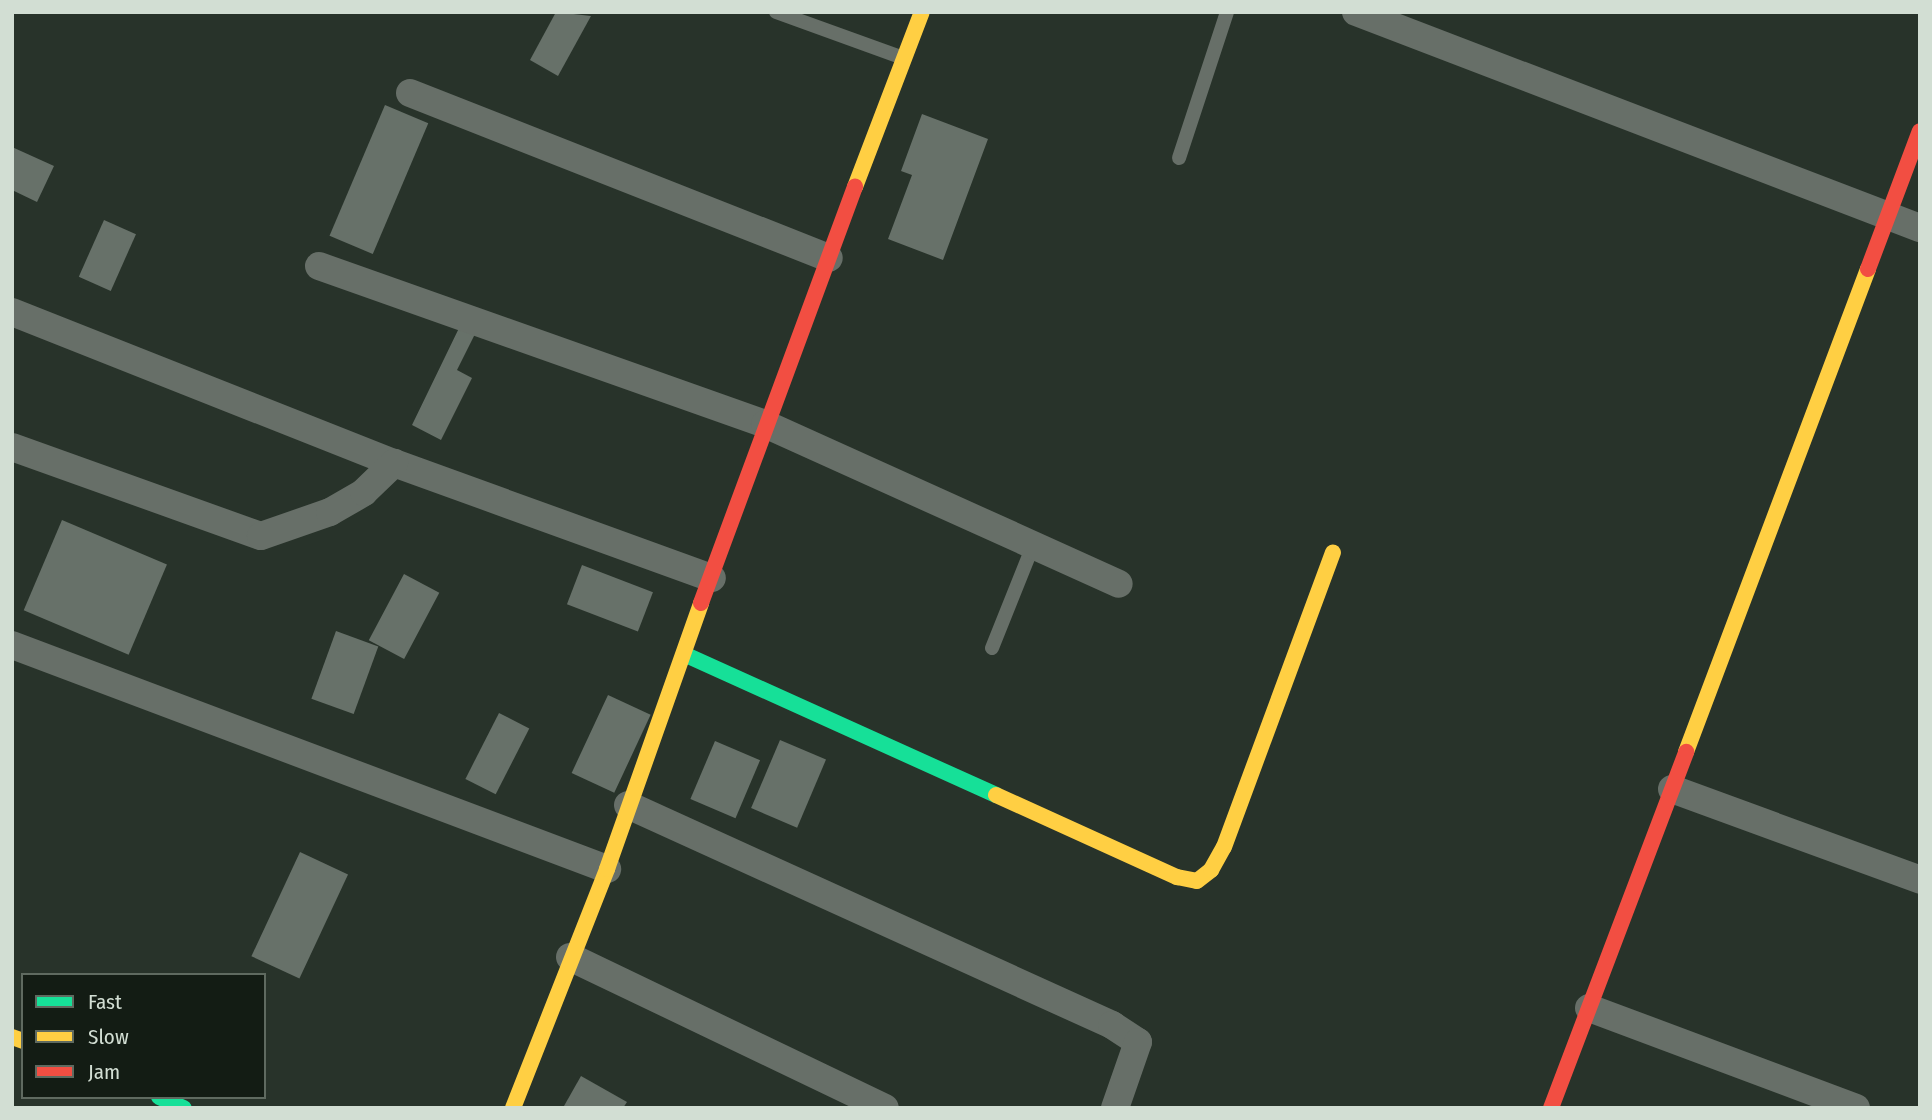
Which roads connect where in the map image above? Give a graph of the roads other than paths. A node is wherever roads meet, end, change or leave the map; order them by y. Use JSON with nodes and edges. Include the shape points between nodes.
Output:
{"nodes":[{"id":1,"x":776,"y":12,"type":"edge"},
{"id":2,"x":922,"y":12,"type":"edge"},
{"id":3,"x":1227,"y":12,"type":"edge"},
{"id":4,"x":1356,"y":12,"type":"edge"},
{"id":5,"x":904,"y":59,"type":"junction"},
{"id":6,"x":410,"y":93,"type":"dead end"},
{"id":7,"x":1920,"y":131,"type":"edge"},
{"id":8,"x":1179,"y":158,"type":"dead end"},
{"id":9,"x":1888,"y":215,"type":"junction"},
{"id":10,"x":1920,"y":228,"type":"edge"},
{"id":11,"x":829,"y":258,"type":"junction"},
{"id":12,"x":318,"y":266,"type":"dead end"},
{"id":13,"x":12,"y":312,"type":"edge"},
{"id":14,"x":765,"y":424,"type":"junction"},
{"id":15,"x":12,"y":447,"type":"edge"},
{"id":16,"x":394,"y":463,"type":"junction"},
{"id":17,"x":1034,"y":543,"type":"junction"},
{"id":18,"x":1333,"y":552,"type":"dead end"},
{"id":19,"x":712,"y":578,"type":"junction"},
{"id":20,"x":1119,"y":584,"type":"dead end"},
{"id":21,"x":12,"y":645,"type":"edge"},
{"id":22,"x":992,"y":648,"type":"dead end"},
{"id":23,"x":685,"y":654,"type":"junction"},
{"id":24,"x":1672,"y":789,"type":"junction"},
{"id":25,"x":628,"y":805,"type":"junction"},
{"id":26,"x":607,"y":869,"type":"junction"},
{"id":27,"x":1920,"y":880,"type":"edge"},
{"id":28,"x":570,"y":957,"type":"junction"},
{"id":29,"x":1589,"y":1007,"type":"junction"},
{"id":30,"x":164,"y":1099,"type":"edge"},
{"id":31,"x":184,"y":1108,"type":"edge"},
{"id":32,"x":513,"y":1108,"type":"edge"},
{"id":33,"x":885,"y":1108,"type":"edge"},
{"id":34,"x":1115,"y":1108,"type":"edge"},
{"id":35,"x":1551,"y":1108,"type":"edge"},
{"id":36,"x":1856,"y":1108,"type":"edge"}],
"edges":[{"from":1,"to":5,"type":"lane"},
{"from":2,"to":5,"type":"street"},
{"from":3,"to":8,"type":"lane"},
{"from":4,"to":9,"type":"street"},
{"from":5,"to":11,"type":"street"},
{"from":6,"to":11,"type":"street"},
{"from":7,"to":9,"type":"street"},
{"from":9,"to":10,"type":"street"},
{"from":9,"to":24,"type":"street"},
{"from":11,"to":14,"type":"street"},
{"from":12,"to":14,"type":"street"},
{"from":13,"to":16,"type":"street"},
{"from":14,"to":17,"type":"street"},
{"from":14,"to":19,"type":"street"},
{"from":15,"to":16,"type":"street","via":[[261,536],[330,512],[364,492]]},
{"from":16,"to":19,"type":"street"},
{"from":17,"to":20,"type":"street"},
{"from":17,"to":22,"type":"lane"},
{"from":18,"to":23,"type":"street","via":[[1224,846],[1211,870],[1197,881],[1177,877]]},
{"from":19,"to":23,"type":"street"},
{"from":21,"to":26,"type":"street"},
{"from":23,"to":25,"type":"street"},
{"from":24,"to":27,"type":"street"},
{"from":24,"to":29,"type":"street"},
{"from":25,"to":26,"type":"street"},
{"from":25,"to":34,"type":"street","via":[[1112,1025],[1138,1042]]},
{"from":26,"to":28,"type":"street"},
{"from":28,"to":32,"type":"street"},
{"from":28,"to":33,"type":"street"},
{"from":29,"to":35,"type":"street"},
{"from":29,"to":36,"type":"street"},
{"from":30,"to":31,"type":"street"}]}
